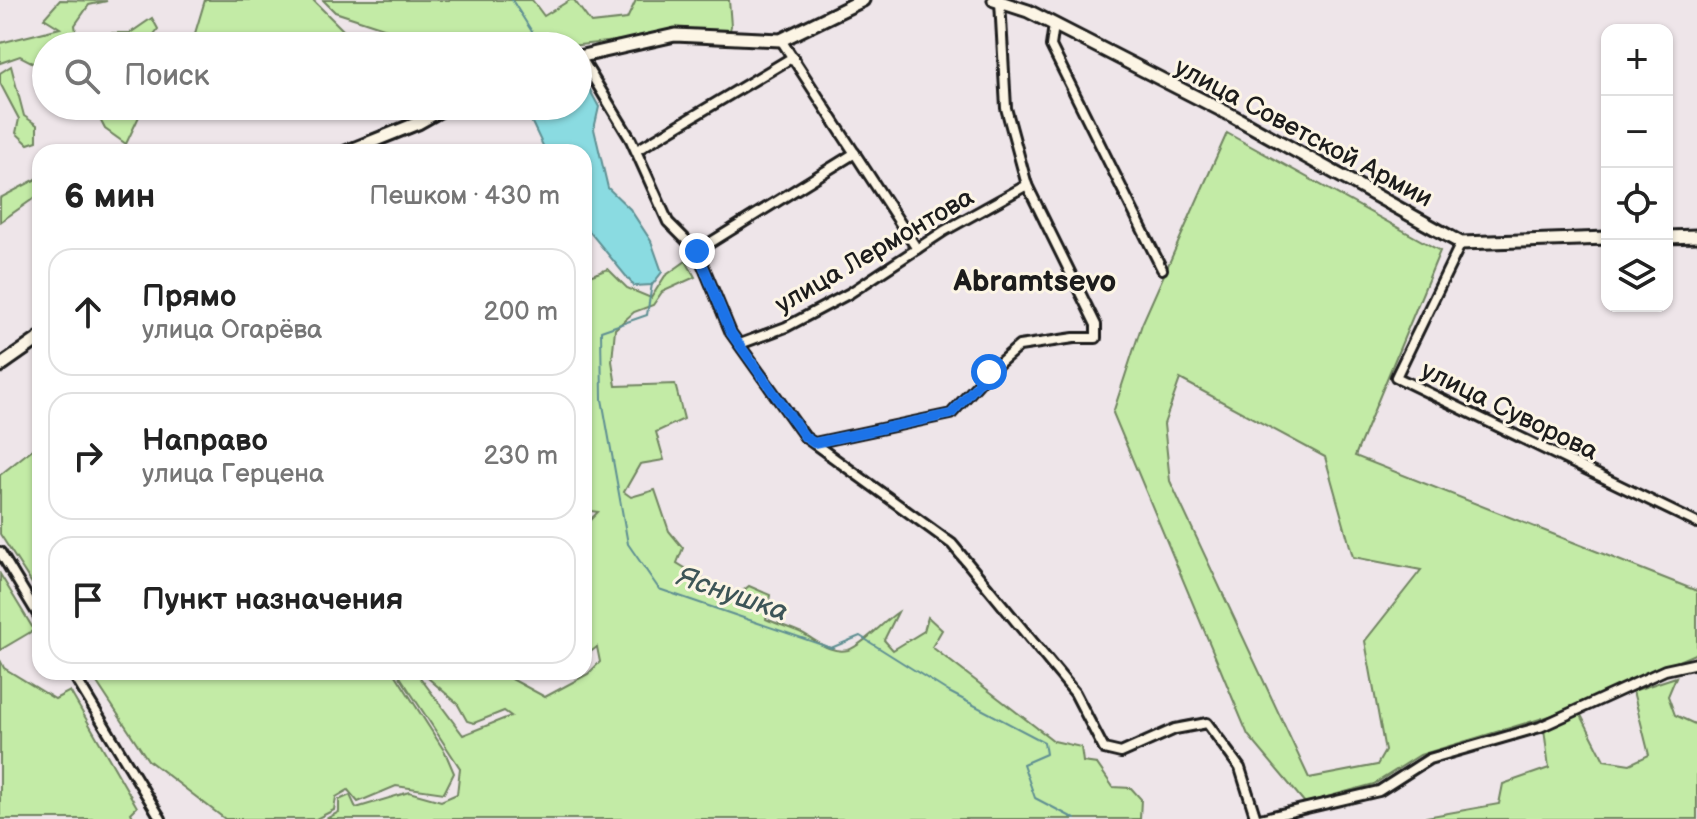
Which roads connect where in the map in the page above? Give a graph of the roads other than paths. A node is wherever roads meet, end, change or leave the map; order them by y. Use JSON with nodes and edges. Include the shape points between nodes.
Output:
{"nodes":[{"id":1,"x":863,"y":0,"type":"edge"},
{"id":2,"x":997,"y":0,"type":"edge"},
{"id":3,"x":1054,"y":25,"type":"junction"},
{"id":4,"x":781,"y":40,"type":"junction"},
{"id":5,"x":592,"y":53,"type":"edge"},
{"id":6,"x":793,"y":57,"type":"junction"},
{"id":7,"x":592,"y":77,"type":"edge"},
{"id":8,"x":423,"y":120,"type":"edge"},
{"id":9,"x":366,"y":144,"type":"edge"},
{"id":10,"x":637,"y":150,"type":"junction"},
{"id":11,"x":855,"y":153,"type":"junction"},
{"id":12,"x":1027,"y":185,"type":"junction"},
{"id":13,"x":1697,"y":236,"type":"edge"},
{"id":14,"x":1673,"y":237,"type":"edge"},
{"id":15,"x":1601,"y":238,"type":"edge"},
{"id":16,"x":1461,"y":243,"type":"junction"},
{"id":17,"x":917,"y":249,"type":"junction"},
{"id":18,"x":697,"y":251,"type":"junction"},
{"id":19,"x":1162,"y":269,"type":"dead end"},
{"id":20,"x":32,"y":344,"type":"edge"},
{"id":21,"x":740,"y":344,"type":"junction"},
{"id":22,"x":0,"y":366,"type":"edge"},
{"id":23,"x":814,"y":443,"type":"junction"},
{"id":24,"x":1697,"y":523,"type":"edge"},
{"id":25,"x":0,"y":552,"type":"edge"},
{"id":26,"x":32,"y":605,"type":"edge"},
{"id":27,"x":1697,"y":663,"type":"edge"},
{"id":28,"x":77,"y":680,"type":"edge"},
{"id":29,"x":161,"y":819,"type":"edge"},
{"id":30,"x":1258,"y":819,"type":"edge"}],
"edges":[{"from":1,"to":4,"type":"street"},
{"from":2,"to":3,"type":"street","name":"улица Советской Армии"},
{"from":2,"to":12,"type":"street","via":[[1006,108]]},
{"from":3,"to":16,"type":"street","name":"улица Советской Армии","via":[[1233,116]]},
{"from":3,"to":19,"type":"street","via":[[1051,46]]},
{"from":4,"to":5,"type":"street","via":[[675,35]]},
{"from":4,"to":6,"type":"street"},
{"from":6,"to":10,"type":"street"},
{"from":6,"to":11,"type":"street"},
{"from":7,"to":10,"type":"street"},
{"from":8,"to":9,"type":"street"},
{"from":10,"to":18,"type":"street","via":[[668,222]]},
{"from":11,"to":17,"type":"street"},
{"from":11,"to":18,"type":"street"},
{"from":12,"to":17,"type":"street","name":"улица Лермонтова"},
{"from":12,"to":23,"type":"street","via":[[1096,325],[1096,338],[1019,346],[951,414]]},
{"from":13,"to":14,"type":"street"},
{"from":15,"to":16,"type":"street"},
{"from":16,"to":24,"type":"street","name":"улица Суворова","via":[[1396,377]]},
{"from":17,"to":21,"type":"street","name":"улица Лермонтова","via":[[850,293]]},
{"from":18,"to":21,"type":"street"},
{"from":20,"to":22,"type":"street"},
{"from":21,"to":23,"type":"street"},
{"from":23,"to":30,"type":"street","via":[[952,544],[1075,693],[1104,749],[1121,753],[1175,729],[1207,723],[1240,768]]},
{"from":25,"to":26,"type":"street"},
{"from":27,"to":30,"type":"street","via":[[1665,670],[1540,727],[1429,759],[1379,791]]},
{"from":28,"to":29,"type":"street"}]}
